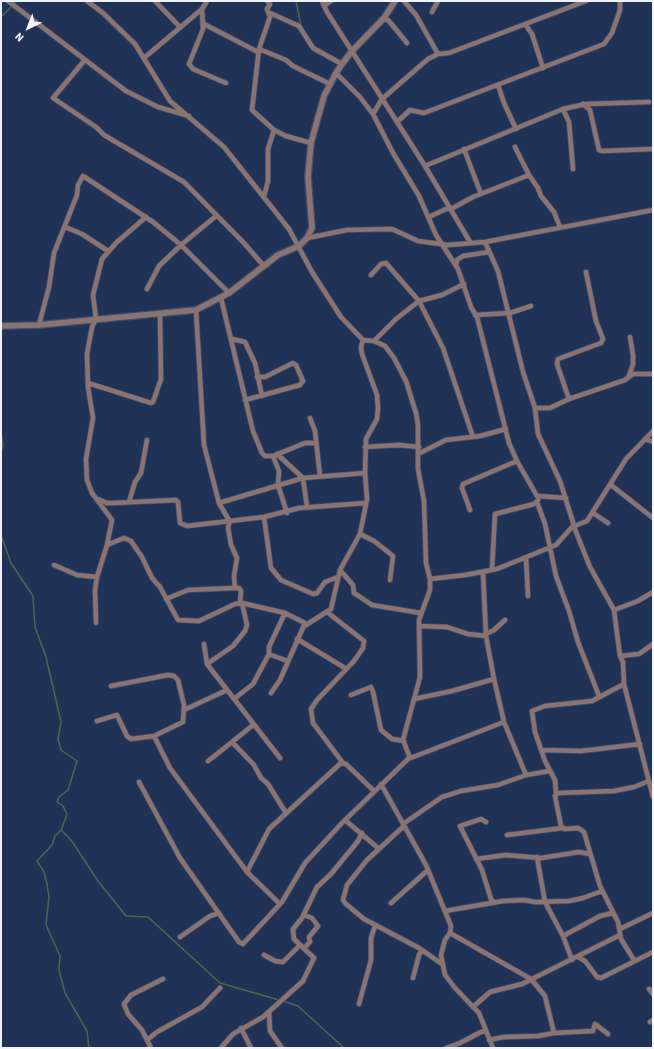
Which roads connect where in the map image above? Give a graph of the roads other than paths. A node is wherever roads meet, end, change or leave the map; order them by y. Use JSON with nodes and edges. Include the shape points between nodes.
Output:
{"nodes":[{"id":1,"x":8,"y":1,"type":"edge"},
{"id":2,"x":87,"y":1,"type":"edge"},
{"id":3,"x":155,"y":1,"type":"edge"},
{"id":4,"x":207,"y":1,"type":"edge"},
{"id":5,"x":267,"y":1,"type":"edge"},
{"id":6,"x":322,"y":1,"type":"edge"},
{"id":7,"x":331,"y":1,"type":"edge"},
{"id":8,"x":395,"y":1,"type":"edge"},
{"id":9,"x":404,"y":1,"type":"edge"},
{"id":10,"x":438,"y":1,"type":"edge"},
{"id":11,"x":586,"y":1,"type":"edge"},
{"id":12,"x":620,"y":1,"type":"edge"},
{"id":13,"x":324,"y":6,"type":"junction"},
{"id":14,"x":202,"y":9,"type":"junction"},
{"id":15,"x":432,"y":12,"type":"dead end"},
{"id":16,"x":270,"y":13,"type":"junction"},
{"id":17,"x":384,"y":18,"type":"junction"},
{"id":18,"x":204,"y":24,"type":"junction"},
{"id":19,"x":525,"y":24,"type":"junction"},
{"id":20,"x":180,"y":27,"type":"junction"},
{"id":21,"x":407,"y":43,"type":"dead end"},
{"id":22,"x":258,"y":50,"type":"junction"},
{"id":23,"x":352,"y":51,"type":"junction"},
{"id":24,"x":438,"y":54,"type":"junction"},
{"id":25,"x":144,"y":58,"type":"junction"},
{"id":26,"x":84,"y":61,"type":"junction"},
{"id":27,"x":342,"y":64,"type":"junction"},
{"id":28,"x":543,"y":68,"type":"junction"},
{"id":29,"x":336,"y":73,"type":"junction"},
{"id":30,"x":226,"y":83,"type":"dead end"},
{"id":31,"x":330,"y":84,"type":"junction"},
{"id":32,"x":498,"y":86,"type":"junction"},
{"id":33,"x":382,"y":99,"type":"junction"},
{"id":34,"x":649,"y":102,"type":"dead end"},
{"id":35,"x":583,"y":104,"type":"junction"},
{"id":36,"x":563,"y":109,"type":"junction"},
{"id":37,"x":373,"y":114,"type":"junction"},
{"id":38,"x":192,"y":117,"type":"junction"},
{"id":39,"x":397,"y":122,"type":"junction"},
{"id":40,"x":516,"y":129,"type":"junction"},
{"id":41,"x":274,"y":130,"type":"junction"},
{"id":42,"x":311,"y":143,"type":"junction"},
{"id":43,"x":515,"y":147,"type":"dead end"},
{"id":44,"x":653,"y":148,"type":"edge"},
{"id":45,"x":464,"y":149,"type":"junction"},
{"id":46,"x":425,"y":166,"type":"junction"},
{"id":47,"x":573,"y":169,"type":"dead end"},
{"id":48,"x":529,"y":175,"type":"junction"},
{"id":49,"x":482,"y":194,"type":"junction"},
{"id":50,"x":264,"y":196,"type":"junction"},
{"id":51,"x":451,"y":209,"type":"junction"},
{"id":52,"x":653,"y":210,"type":"edge"},
{"id":53,"x":216,"y":216,"type":"junction"},
{"id":54,"x":146,"y":217,"type":"junction"},
{"id":55,"x":429,"y":217,"type":"junction"},
{"id":56,"x":64,"y":227,"type":"junction"},
{"id":57,"x":560,"y":227,"type":"junction"},
{"id":58,"x":307,"y":238,"type":"junction"},
{"id":59,"x":470,"y":242,"type":"junction"},
{"id":60,"x":485,"y":242,"type":"junction"},
{"id":61,"x":181,"y":245,"type":"junction"},
{"id":62,"x":442,"y":245,"type":"junction"},
{"id":63,"x":299,"y":246,"type":"junction"},
{"id":64,"x":108,"y":251,"type":"junction"},
{"id":65,"x":489,"y":252,"type":"junction"},
{"id":66,"x":263,"y":265,"type":"junction"},
{"id":67,"x":456,"y":265,"type":"junction"},
{"id":68,"x":586,"y":272,"type":"dead end"},
{"id":69,"x":371,"y":275,"type":"dead end"},
{"id":70,"x":464,"y":284,"type":"junction"},
{"id":71,"x":147,"y":289,"type":"dead end"},
{"id":72,"x":229,"y":293,"type":"junction"},
{"id":73,"x":221,"y":298,"type":"junction"},
{"id":74,"x":419,"y":301,"type":"junction"},
{"id":75,"x":531,"y":306,"type":"dead end"},
{"id":76,"x":196,"y":310,"type":"junction"},
{"id":77,"x":510,"y":313,"type":"junction"},
{"id":78,"x":160,"y":314,"type":"junction"},
{"id":79,"x":475,"y":315,"type":"junction"},
{"id":80,"x":96,"y":319,"type":"junction"},
{"id":81,"x":39,"y":325,"type":"junction"},
{"id":82,"x":1,"y":326,"type":"edge"},
{"id":83,"x":630,"y":337,"type":"dead end"},
{"id":84,"x":232,"y":339,"type":"junction"},
{"id":85,"x":363,"y":340,"type":"junction"},
{"id":86,"x":374,"y":341,"type":"junction"},
{"id":87,"x":653,"y":374,"type":"edge"},
{"id":88,"x":629,"y":376,"type":"junction"},
{"id":89,"x":257,"y":377,"type":"junction"},
{"id":90,"x":88,"y":383,"type":"junction"},
{"id":91,"x":262,"y":396,"type":"junction"},
{"id":92,"x":569,"y":398,"type":"junction"},
{"id":93,"x":245,"y":400,"type":"junction"},
{"id":94,"x":535,"y":408,"type":"junction"},
{"id":95,"x":310,"y":418,"type":"dead end"},
{"id":96,"x":506,"y":430,"type":"junction"},
{"id":97,"x":653,"y":430,"type":"edge"},
{"id":98,"x":473,"y":437,"type":"junction"},
{"id":99,"x":645,"y":439,"type":"junction"},
{"id":100,"x":147,"y":440,"type":"dead end"},
{"id":101,"x":653,"y":442,"type":"edge"},
{"id":102,"x":316,"y":443,"type":"junction"},
{"id":103,"x":365,"y":447,"type":"junction"},
{"id":104,"x":419,"y":447,"type":"junction"},
{"id":105,"x":418,"y":454,"type":"junction"},
{"id":106,"x":275,"y":455,"type":"junction"},
{"id":107,"x":518,"y":461,"type":"junction"},
{"id":108,"x":364,"y":473,"type":"junction"},
{"id":109,"x":320,"y":476,"type":"junction"},
{"id":110,"x":303,"y":478,"type":"junction"},
{"id":111,"x":278,"y":485,"type":"junction"},
{"id":112,"x":611,"y":485,"type":"junction"},
{"id":113,"x":537,"y":496,"type":"junction"},
{"id":114,"x":566,"y":498,"type":"junction"},
{"id":115,"x":98,"y":499,"type":"junction"},
{"id":116,"x":128,"y":502,"type":"junction"},
{"id":117,"x":537,"y":502,"type":"junction"},
{"id":118,"x":220,"y":503,"type":"junction"},
{"id":119,"x":366,"y":503,"type":"junction"},
{"id":120,"x":307,"y":507,"type":"junction"},
{"id":121,"x":470,"y":510,"type":"dead end"},
{"id":122,"x":593,"y":512,"type":"junction"},
{"id":123,"x":287,"y":513,"type":"junction"},
{"id":124,"x":264,"y":517,"type":"junction"},
{"id":125,"x":653,"y":518,"type":"edge"},
{"id":126,"x":230,"y":522,"type":"junction"},
{"id":127,"x":608,"y":523,"type":"dead end"},
{"id":128,"x":574,"y":526,"type":"junction"},
{"id":129,"x":360,"y":534,"type":"junction"},
{"id":130,"x":107,"y":545,"type":"junction"},
{"id":131,"x":549,"y":549,"type":"junction"},
{"id":132,"x":526,"y":558,"type":"junction"},
{"id":133,"x":54,"y":565,"type":"dead end"},
{"id":134,"x":340,"y":570,"type":"junction"},
{"id":135,"x":492,"y":570,"type":"junction"},
{"id":136,"x":483,"y":572,"type":"junction"},
{"id":137,"x":97,"y":577,"type":"junction"},
{"id":138,"x":338,"y":577,"type":"junction"},
{"id":139,"x":430,"y":579,"type":"junction"},
{"id":140,"x":390,"y":580,"type":"dead end"},
{"id":141,"x":235,"y":588,"type":"junction"},
{"id":142,"x":653,"y":592,"type":"edge"},
{"id":143,"x":528,"y":596,"type":"dead end"},
{"id":144,"x":166,"y":599,"type":"junction"},
{"id":145,"x":241,"y":603,"type":"junction"},
{"id":146,"x":614,"y":610,"type":"junction"},
{"id":147,"x":327,"y":612,"type":"junction"},
{"id":148,"x":285,"y":613,"type":"junction"},
{"id":149,"x":421,"y":613,"type":"junction"},
{"id":150,"x":505,"y":620,"type":"dead end"},
{"id":151,"x":96,"y":623,"type":"dead end"},
{"id":152,"x":305,"y":623,"type":"junction"},
{"id":153,"x":419,"y":626,"type":"junction"},
{"id":154,"x":486,"y":635,"type":"junction"},
{"id":155,"x":297,"y":639,"type":"junction"},
{"id":156,"x":204,"y":644,"type":"dead end"},
{"id":157,"x":653,"y":644,"type":"edge"},
{"id":158,"x":269,"y":654,"type":"junction"},
{"id":159,"x":620,"y":656,"type":"junction"},
{"id":160,"x":287,"y":661,"type":"junction"},
{"id":161,"x":207,"y":664,"type":"junction"},
{"id":162,"x":345,"y":668,"type":"junction"},
{"id":163,"x":494,"y":678,"type":"junction"},
{"id":164,"x":624,"y":684,"type":"junction"},
{"id":165,"x":111,"y":686,"type":"dead end"},
{"id":166,"x":227,"y":690,"type":"junction"},
{"id":167,"x":271,"y":693,"type":"dead end"},
{"id":168,"x":351,"y":695,"type":"dead end"},
{"id":169,"x":599,"y":696,"type":"junction"},
{"id":170,"x":234,"y":699,"type":"junction"},
{"id":171,"x":414,"y":699,"type":"junction"},
{"id":172,"x":184,"y":710,"type":"junction"},
{"id":173,"x":96,"y":721,"type":"dead end"},
{"id":174,"x":504,"y":722,"type":"junction"},
{"id":175,"x":253,"y":725,"type":"junction"},
{"id":176,"x":154,"y":736,"type":"junction"},
{"id":177,"x":404,"y":741,"type":"junction"},
{"id":178,"x":232,"y":742,"type":"junction"},
{"id":179,"x":640,"y":744,"type":"junction"},
{"id":180,"x":542,"y":750,"type":"junction"},
{"id":181,"x":280,"y":758,"type":"dead end"},
{"id":182,"x":410,"y":758,"type":"junction"},
{"id":183,"x":208,"y":761,"type":"dead end"},
{"id":184,"x":343,"y":763,"type":"junction"},
{"id":185,"x":550,"y":771,"type":"junction"},
{"id":186,"x":526,"y":776,"type":"junction"},
{"id":187,"x":649,"y":781,"type":"junction"},
{"id":188,"x":139,"y":782,"type":"dead end"},
{"id":189,"x":381,"y":784,"type":"junction"},
{"id":190,"x":374,"y":791,"type":"junction"},
{"id":191,"x":556,"y":793,"type":"junction"},
{"id":192,"x":653,"y":797,"type":"edge"},
{"id":193,"x":286,"y":814,"type":"junction"},
{"id":194,"x":345,"y":820,"type":"junction"},
{"id":195,"x":486,"y":822,"type":"dead end"},
{"id":196,"x":404,"y":825,"type":"junction"},
{"id":197,"x":562,"y":828,"type":"junction"},
{"id":198,"x":362,"y":833,"type":"junction"},
{"id":199,"x":507,"y":835,"type":"dead end"},
{"id":200,"x":378,"y":848,"type":"junction"},
{"id":201,"x":590,"y":854,"type":"junction"},
{"id":202,"x":537,"y":857,"type":"junction"},
{"id":203,"x":476,"y":858,"type":"junction"},
{"id":204,"x":428,"y":870,"type":"junction"},
{"id":205,"x":247,"y":872,"type":"junction"},
{"id":206,"x":602,"y":891,"type":"junction"},
{"id":207,"x":494,"y":902,"type":"junction"},
{"id":208,"x":545,"y":902,"type":"junction"},
{"id":209,"x":391,"y":903,"type":"dead end"},
{"id":210,"x":280,"y":904,"type":"junction"},
{"id":211,"x":445,"y":911,"type":"junction"},
{"id":212,"x":219,"y":913,"type":"junction"},
{"id":213,"x":613,"y":913,"type":"junction"},
{"id":214,"x":653,"y":913,"type":"edge"},
{"id":215,"x":304,"y":915,"type":"junction"},
{"id":216,"x":375,"y":926,"type":"junction"},
{"id":217,"x":620,"y":929,"type":"junction"},
{"id":218,"x":450,"y":933,"type":"junction"},
{"id":219,"x":620,"y":935,"type":"junction"},
{"id":220,"x":563,"y":936,"type":"junction"},
{"id":221,"x":180,"y":937,"type":"dead end"},
{"id":222,"x":302,"y":947,"type":"junction"},
{"id":223,"x":422,"y":950,"type":"junction"},
{"id":224,"x":653,"y":952,"type":"edge"},
{"id":225,"x":264,"y":955,"type":"dead end"},
{"id":226,"x":578,"y":957,"type":"junction"},
{"id":227,"x":572,"y":960,"type":"junction"},
{"id":228,"x":634,"y":960,"type":"junction"},
{"id":229,"x":442,"y":964,"type":"junction"},
{"id":230,"x":414,"y":978,"type":"dead end"},
{"id":231,"x":163,"y":979,"type":"dead end"},
{"id":232,"x":531,"y":979,"type":"junction"},
{"id":233,"x":220,"y":988,"type":"dead end"},
{"id":234,"x":649,"y":989,"type":"dead end"},
{"id":235,"x":653,"y":994,"type":"edge"},
{"id":236,"x":359,"y":1004,"type":"dead end"},
{"id":237,"x":473,"y":1006,"type":"junction"},
{"id":238,"x":270,"y":1012,"type":"junction"},
{"id":239,"x":242,"y":1028,"type":"junction"},
{"id":240,"x":486,"y":1031,"type":"junction"},
{"id":241,"x":554,"y":1032,"type":"junction"},
{"id":242,"x":608,"y":1034,"type":"dead end"},
{"id":243,"x":147,"y":1040,"type":"junction"},
{"id":244,"x":489,"y":1040,"type":"junction"},
{"id":245,"x":150,"y":1048,"type":"edge"},
{"id":246,"x":221,"y":1048,"type":"edge"},
{"id":247,"x":251,"y":1048,"type":"edge"},
{"id":248,"x":282,"y":1048,"type":"edge"},
{"id":249,"x":446,"y":1048,"type":"edge"},
{"id":250,"x":493,"y":1048,"type":"edge"}],
"edges":[{"from":1,"to":26,"type":"street"},
{"from":2,"to":25,"type":"street","via":[[135,44]]},
{"from":3,"to":20,"type":"street"},
{"from":4,"to":14,"type":"street"},
{"from":5,"to":16,"type":"street","via":[[270,4]]},
{"from":6,"to":13,"type":"street"},
{"from":7,"to":13,"type":"street"},
{"from":8,"to":17,"type":"street"},
{"from":9,"to":24,"type":"street","via":[[416,16]]},
{"from":10,"to":15,"type":"street"},
{"from":11,"to":19,"type":"street"},
{"from":12,"to":28,"type":"street","via":[[620,10],[608,41]]},
{"from":13,"to":23,"type":"street"},
{"from":14,"to":18,"type":"street"},
{"from":14,"to":20,"type":"street"},
{"from":16,"to":22,"type":"street"},
{"from":16,"to":27,"type":"street","via":[[300,26],[313,48]]},
{"from":17,"to":21,"type":"street"},
{"from":17,"to":23,"type":"street"},
{"from":18,"to":22,"type":"street"},
{"from":18,"to":30,"type":"street","via":[[189,64],[194,69]]},
{"from":19,"to":24,"type":"street","via":[[449,53]]},
{"from":19,"to":28,"type":"street","via":[[532,34]]},
{"from":20,"to":25,"type":"street"},
{"from":22,"to":31,"type":"street","via":[[286,60]]},
{"from":22,"to":41,"type":"street","via":[[251,108]]},
{"from":23,"to":27,"type":"street"},
{"from":23,"to":33,"type":"street"},
{"from":24,"to":33,"type":"street","via":[[428,59]]},
{"from":25,"to":38,"type":"street","via":[[167,97]]},
{"from":26,"to":38,"type":"street","via":[[126,91],[158,107]]},
{"from":26,"to":53,"type":"street","via":[[53,98],[109,138],[184,182]]},
{"from":27,"to":29,"type":"street"},
{"from":28,"to":32,"type":"street"},
{"from":29,"to":31,"type":"street"},
{"from":29,"to":37,"type":"street"},
{"from":31,"to":42,"type":"street","via":[[324,96]]},
{"from":32,"to":39,"type":"street","via":[[424,113],[410,110]]},
{"from":32,"to":40,"type":"street"},
{"from":33,"to":37,"type":"street"},
{"from":33,"to":39,"type":"street"},
{"from":34,"to":35,"type":"street"},
{"from":35,"to":36,"type":"street"},
{"from":35,"to":44,"type":"street","via":[[590,110],[599,150]]},
{"from":36,"to":40,"type":"street"},
{"from":36,"to":47,"type":"street","via":[[569,122]]},
{"from":37,"to":55,"type":"street"},
{"from":38,"to":50,"type":"street","via":[[224,147]]},
{"from":39,"to":46,"type":"street"},
{"from":40,"to":45,"type":"street"},
{"from":41,"to":42,"type":"street"},
{"from":41,"to":50,"type":"street","via":[[268,149],[268,181]]},
{"from":42,"to":58,"type":"street","via":[[308,177],[312,220]]},
{"from":43,"to":48,"type":"street"},
{"from":45,"to":46,"type":"street"},
{"from":45,"to":49,"type":"street"},
{"from":46,"to":51,"type":"street"},
{"from":48,"to":49,"type":"street"},
{"from":48,"to":57,"type":"street","via":[[554,212]]},
{"from":49,"to":51,"type":"street"},
{"from":50,"to":63,"type":"street"},
{"from":51,"to":55,"type":"street"},
{"from":51,"to":59,"type":"street"},
{"from":52,"to":57,"type":"street"},
{"from":53,"to":61,"type":"street"},
{"from":53,"to":66,"type":"street"},
{"from":54,"to":56,"type":"street","via":[[83,176]]},
{"from":54,"to":61,"type":"street"},
{"from":54,"to":64,"type":"street"},
{"from":55,"to":62,"type":"street"},
{"from":56,"to":64,"type":"street","via":[[82,234]]},
{"from":56,"to":81,"type":"street","via":[[54,253],[49,287]]},
{"from":57,"to":60,"type":"street"},
{"from":58,"to":62,"type":"street","via":[[347,230],[392,229],[418,241]]},
{"from":58,"to":63,"type":"street"},
{"from":59,"to":60,"type":"street"},
{"from":59,"to":62,"type":"street"},
{"from":60,"to":65,"type":"street"},
{"from":61,"to":71,"type":"street","via":[[159,266]]},
{"from":61,"to":72,"type":"street"},
{"from":62,"to":67,"type":"street"},
{"from":63,"to":66,"type":"street"},
{"from":63,"to":85,"type":"street","via":[[333,306]]},
{"from":64,"to":80,"type":"street","via":[[102,259],[94,288]]},
{"from":65,"to":67,"type":"street","via":[[463,256]]},
{"from":65,"to":77,"type":"street","via":[[498,271]]},
{"from":66,"to":72,"type":"street"},
{"from":67,"to":70,"type":"street"},
{"from":68,"to":92,"type":"street","via":[[596,321],[603,339],[601,343],[558,359],[557,364]]},
{"from":69,"to":74,"type":"street","via":[[382,264],[386,264]]},
{"from":70,"to":74,"type":"street"},
{"from":70,"to":79,"type":"street"},
{"from":72,"to":73,"type":"street"},
{"from":73,"to":76,"type":"street"},
{"from":73,"to":84,"type":"street"},
{"from":74,"to":86,"type":"street"},
{"from":74,"to":98,"type":"street","via":[[443,348]]},
{"from":75,"to":77,"type":"street"},
{"from":76,"to":78,"type":"street"},
{"from":76,"to":118,"type":"street","via":[[204,445]]},
{"from":77,"to":79,"type":"street"},
{"from":77,"to":94,"type":"street","via":[[523,372]]},
{"from":78,"to":80,"type":"street"},
{"from":78,"to":90,"type":"street","via":[[160,379],[153,402]]},
{"from":79,"to":96,"type":"street"},
{"from":80,"to":81,"type":"street"},
{"from":80,"to":90,"type":"street","via":[[87,354]]},
{"from":81,"to":82,"type":"street"},
{"from":83,"to":88,"type":"street","via":[[633,364]]},
{"from":84,"to":89,"type":"street","via":[[245,342],[255,363]]},
{"from":84,"to":93,"type":"street"},
{"from":85,"to":86,"type":"street"},
{"from":85,"to":103,"type":"street","via":[[362,354],[377,395],[378,408],[377,419],[367,435]]},
{"from":86,"to":104,"type":"street","via":[[389,351],[406,381],[416,413]]},
{"from":87,"to":88,"type":"street","via":[[637,373]]},
{"from":88,"to":92,"type":"street","via":[[624,380]]},
{"from":89,"to":91,"type":"street"},
{"from":89,"to":91,"type":"street","via":[[265,377],[293,363],[303,380],[300,385]]},
{"from":90,"to":115,"type":"street","via":[[93,418],[86,459],[87,480],[92,493]]},
{"from":91,"to":93,"type":"street"},
{"from":92,"to":94,"type":"street","via":[[550,408]]},
{"from":93,"to":106,"type":"street","via":[[262,453],[265,456]]},
{"from":94,"to":114,"type":"street","via":[[538,434]]},
{"from":95,"to":102,"type":"street"},
{"from":96,"to":98,"type":"street"},
{"from":96,"to":107,"type":"street"},
{"from":97,"to":99,"type":"street"},
{"from":98,"to":105,"type":"street","via":[[446,440]]},
{"from":99,"to":101,"type":"street"},
{"from":99,"to":112,"type":"street","via":[[626,460]]},
{"from":100,"to":116,"type":"street","via":[[142,473],[135,482]]},
{"from":102,"to":106,"type":"street","via":[[304,443]]},
{"from":102,"to":109,"type":"street"},
{"from":103,"to":104,"type":"street"},
{"from":103,"to":108,"type":"street"},
{"from":104,"to":105,"type":"street"},
{"from":105,"to":139,"type":"street","via":[[418,474],[424,501],[426,563]]},
{"from":106,"to":110,"type":"street"},
{"from":106,"to":111,"type":"street","via":[[279,471]]},
{"from":107,"to":113,"type":"street"},
{"from":107,"to":121,"type":"street","via":[[463,484],[462,488]]},
{"from":108,"to":109,"type":"street"},
{"from":108,"to":119,"type":"street"},
{"from":109,"to":110,"type":"street"},
{"from":110,"to":111,"type":"street"},
{"from":110,"to":120,"type":"street"},
{"from":111,"to":118,"type":"street"},
{"from":111,"to":123,"type":"street"},
{"from":112,"to":122,"type":"street"},
{"from":112,"to":125,"type":"street"},
{"from":113,"to":114,"type":"street"},
{"from":113,"to":117,"type":"street"},
{"from":114,"to":128,"type":"street"},
{"from":115,"to":116,"type":"street","via":[[108,503]]},
{"from":115,"to":130,"type":"street","via":[[112,520]]},
{"from":116,"to":126,"type":"street","via":[[176,500],[180,523],[187,526]]},
{"from":117,"to":131,"type":"street","via":[[545,524]]},
{"from":117,"to":135,"type":"street","via":[[495,514]]},
{"from":118,"to":126,"type":"street"},
{"from":119,"to":120,"type":"street"},
{"from":119,"to":129,"type":"street"},
{"from":120,"to":123,"type":"street"},
{"from":122,"to":127,"type":"street"},
{"from":122,"to":128,"type":"street","via":[[585,523]]},
{"from":123,"to":124,"type":"street"},
{"from":124,"to":126,"type":"street"},
{"from":124,"to":138,"type":"street","via":[[270,568],[281,580],[313,594],[325,582]]},
{"from":126,"to":141,"type":"street","via":[[228,527],[231,545],[237,559]]},
{"from":128,"to":131,"type":"street","via":[[560,542]]},
{"from":128,"to":146,"type":"street","via":[[590,567]]},
{"from":129,"to":134,"type":"street"},
{"from":129,"to":140,"type":"street","via":[[374,540],[393,556]]},
{"from":130,"to":137,"type":"street"},
{"from":130,"to":144,"type":"street","via":[[124,538],[131,541]]},
{"from":131,"to":132,"type":"street"},
{"from":131,"to":169,"type":"street","via":[[578,642]]},
{"from":132,"to":135,"type":"street"},
{"from":132,"to":143,"type":"street"},
{"from":133,"to":137,"type":"street","via":[[77,575]]},
{"from":134,"to":138,"type":"street"},
{"from":134,"to":149,"type":"street","via":[[353,585],[354,593],[372,605]]},
{"from":135,"to":136,"type":"street"},
{"from":136,"to":139,"type":"street"},
{"from":136,"to":154,"type":"street"},
{"from":137,"to":151,"type":"street"},
{"from":138,"to":147,"type":"street","via":[[333,604]]},
{"from":139,"to":149,"type":"street","via":[[430,590]]},
{"from":141,"to":144,"type":"street","via":[[188,590]]},
{"from":141,"to":145,"type":"street","via":[[241,591]]},
{"from":142,"to":146,"type":"street"},
{"from":144,"to":145,"type":"street","via":[[178,620],[182,622],[199,621]]},
{"from":145,"to":148,"type":"street"},
{"from":145,"to":161,"type":"street","via":[[247,626],[245,630],[233,646]]},
{"from":146,"to":159,"type":"street"},
{"from":147,"to":152,"type":"street","via":[[306,625]]},
{"from":147,"to":162,"type":"street","via":[[364,641],[363,648],[354,661]]},
{"from":148,"to":152,"type":"street"},
{"from":148,"to":158,"type":"street","via":[[269,647]]},
{"from":149,"to":153,"type":"street"},
{"from":150,"to":154,"type":"street"},
{"from":152,"to":155,"type":"street"},
{"from":153,"to":154,"type":"street","via":[[447,627],[466,633]]},
{"from":153,"to":171,"type":"street","via":[[420,670]]},
{"from":154,"to":163,"type":"street"},
{"from":155,"to":160,"type":"street"},
{"from":155,"to":162,"type":"street"},
{"from":156,"to":161,"type":"street"},
{"from":157,"to":159,"type":"street","via":[[639,654]]},
{"from":158,"to":160,"type":"street"},
{"from":158,"to":170,"type":"street","via":[[253,684]]},
{"from":159,"to":164,"type":"street","via":[[623,662]]},
{"from":160,"to":167,"type":"street","via":[[280,680]]},
{"from":161,"to":166,"type":"street"},
{"from":162,"to":184,"type":"street","via":[[311,709],[313,723]]},
{"from":163,"to":171,"type":"street"},
{"from":163,"to":174,"type":"street"},
{"from":164,"to":169,"type":"street"},
{"from":164,"to":179,"type":"street"},
{"from":165,"to":172,"type":"street","via":[[174,676],[180,684]]},
{"from":166,"to":170,"type":"street"},
{"from":166,"to":172,"type":"street"},
{"from":168,"to":177,"type":"street","via":[[370,687],[381,730],[392,739]]},
{"from":169,"to":180,"type":"street","via":[[589,702],[533,709],[532,717]]},
{"from":170,"to":175,"type":"street"},
{"from":171,"to":177,"type":"street","via":[[405,728]]},
{"from":172,"to":176,"type":"street","via":[[182,723]]},
{"from":173,"to":176,"type":"street","via":[[117,714],[130,739]]},
{"from":174,"to":182,"type":"street"},
{"from":174,"to":186,"type":"street"},
{"from":175,"to":178,"type":"street"},
{"from":175,"to":181,"type":"street"},
{"from":176,"to":205,"type":"street","via":[[170,768]]},
{"from":177,"to":182,"type":"street"},
{"from":178,"to":183,"type":"street"},
{"from":178,"to":193,"type":"street","via":[[254,765]]},
{"from":179,"to":180,"type":"street","via":[[581,751]]},
{"from":179,"to":187,"type":"street"},
{"from":180,"to":185,"type":"street"},
{"from":182,"to":189,"type":"street"},
{"from":184,"to":190,"type":"street"},
{"from":184,"to":193,"type":"street"},
{"from":185,"to":186,"type":"street"},
{"from":185,"to":191,"type":"street"},
{"from":186,"to":196,"type":"street","via":[[442,797]]},
{"from":187,"to":191,"type":"street","via":[[614,791]]},
{"from":187,"to":192,"type":"street"},
{"from":188,"to":212,"type":"street","via":[[180,858]]},
{"from":189,"to":190,"type":"street"},
{"from":189,"to":196,"type":"street"},
{"from":190,"to":194,"type":"street"},
{"from":191,"to":197,"type":"street","via":[[556,809]]},
{"from":193,"to":205,"type":"street","via":[[269,829]]},
{"from":194,"to":198,"type":"street"},
{"from":194,"to":210,"type":"street","via":[[305,863]]},
{"from":195,"to":203,"type":"street","via":[[482,819],[460,826]]},
{"from":196,"to":200,"type":"street"},
{"from":196,"to":204,"type":"street"},
{"from":197,"to":199,"type":"street"},
{"from":197,"to":201,"type":"street","via":[[581,829]]},
{"from":198,"to":200,"type":"street"},
{"from":198,"to":215,"type":"street","via":[[331,874],[317,887]]},
{"from":200,"to":216,"type":"street","via":[[347,885],[343,897],[346,904]]},
{"from":201,"to":202,"type":"street","via":[[579,852]]},
{"from":201,"to":206,"type":"street"},
{"from":202,"to":203,"type":"street","via":[[510,855]]},
{"from":202,"to":208,"type":"street"},
{"from":203,"to":207,"type":"street"},
{"from":204,"to":209,"type":"street"},
{"from":204,"to":211,"type":"street"},
{"from":205,"to":210,"type":"street"},
{"from":206,"to":208,"type":"street","via":[[577,900]]},
{"from":206,"to":213,"type":"street"},
{"from":207,"to":208,"type":"street"},
{"from":207,"to":211,"type":"street"},
{"from":208,"to":220,"type":"street"},
{"from":210,"to":212,"type":"street","via":[[243,944]]},
{"from":211,"to":218,"type":"street","via":[[451,926]]},
{"from":212,"to":221,"type":"street","via":[[210,916]]},
{"from":213,"to":217,"type":"street"},
{"from":213,"to":220,"type":"street","via":[[600,916]]},
{"from":214,"to":217,"type":"street"},
{"from":215,"to":222,"type":"street","via":[[292,933]]},
{"from":215,"to":222,"type":"street","via":[[312,918],[318,926],[309,937],[310,941]]},
{"from":216,"to":223,"type":"street"},
{"from":216,"to":236,"type":"street","via":[[371,938],[371,960]]},
{"from":217,"to":219,"type":"street"},
{"from":218,"to":229,"type":"street","via":[[442,949]]},
{"from":218,"to":232,"type":"street"},
{"from":219,"to":226,"type":"street"},
{"from":219,"to":228,"type":"street"},
{"from":220,"to":227,"type":"street"},
{"from":222,"to":225,"type":"street","via":[[283,962]]},
{"from":222,"to":238,"type":"street","via":[[314,958],[308,974]]},
{"from":223,"to":229,"type":"street"},
{"from":223,"to":230,"type":"street","via":[[418,955]]},
{"from":224,"to":228,"type":"street"},
{"from":226,"to":227,"type":"street"},
{"from":226,"to":228,"type":"street","via":[[601,978]]},
{"from":227,"to":232,"type":"street"},
{"from":229,"to":237,"type":"street","via":[[449,982]]},
{"from":231,"to":243,"type":"street","via":[[131,996],[124,1004],[128,1014]]},
{"from":232,"to":237,"type":"street","via":[[522,984],[490,992]]},
{"from":232,"to":241,"type":"street","via":[[546,999]]},
{"from":233,"to":243,"type":"street","via":[[202,1007]]},
{"from":234,"to":235,"type":"street"},
{"from":237,"to":240,"type":"street"},
{"from":238,"to":239,"type":"street"},
{"from":238,"to":248,"type":"street","via":[[270,1031]]},
{"from":239,"to":246,"type":"street"},
{"from":239,"to":247,"type":"street"},
{"from":240,"to":244,"type":"street"},
{"from":240,"to":249,"type":"street"},
{"from":241,"to":242,"type":"street","via":[[593,1031],[595,1024]]},
{"from":241,"to":244,"type":"street","via":[[538,1036]]},
{"from":243,"to":245,"type":"street"},
{"from":244,"to":250,"type":"street"}]}
